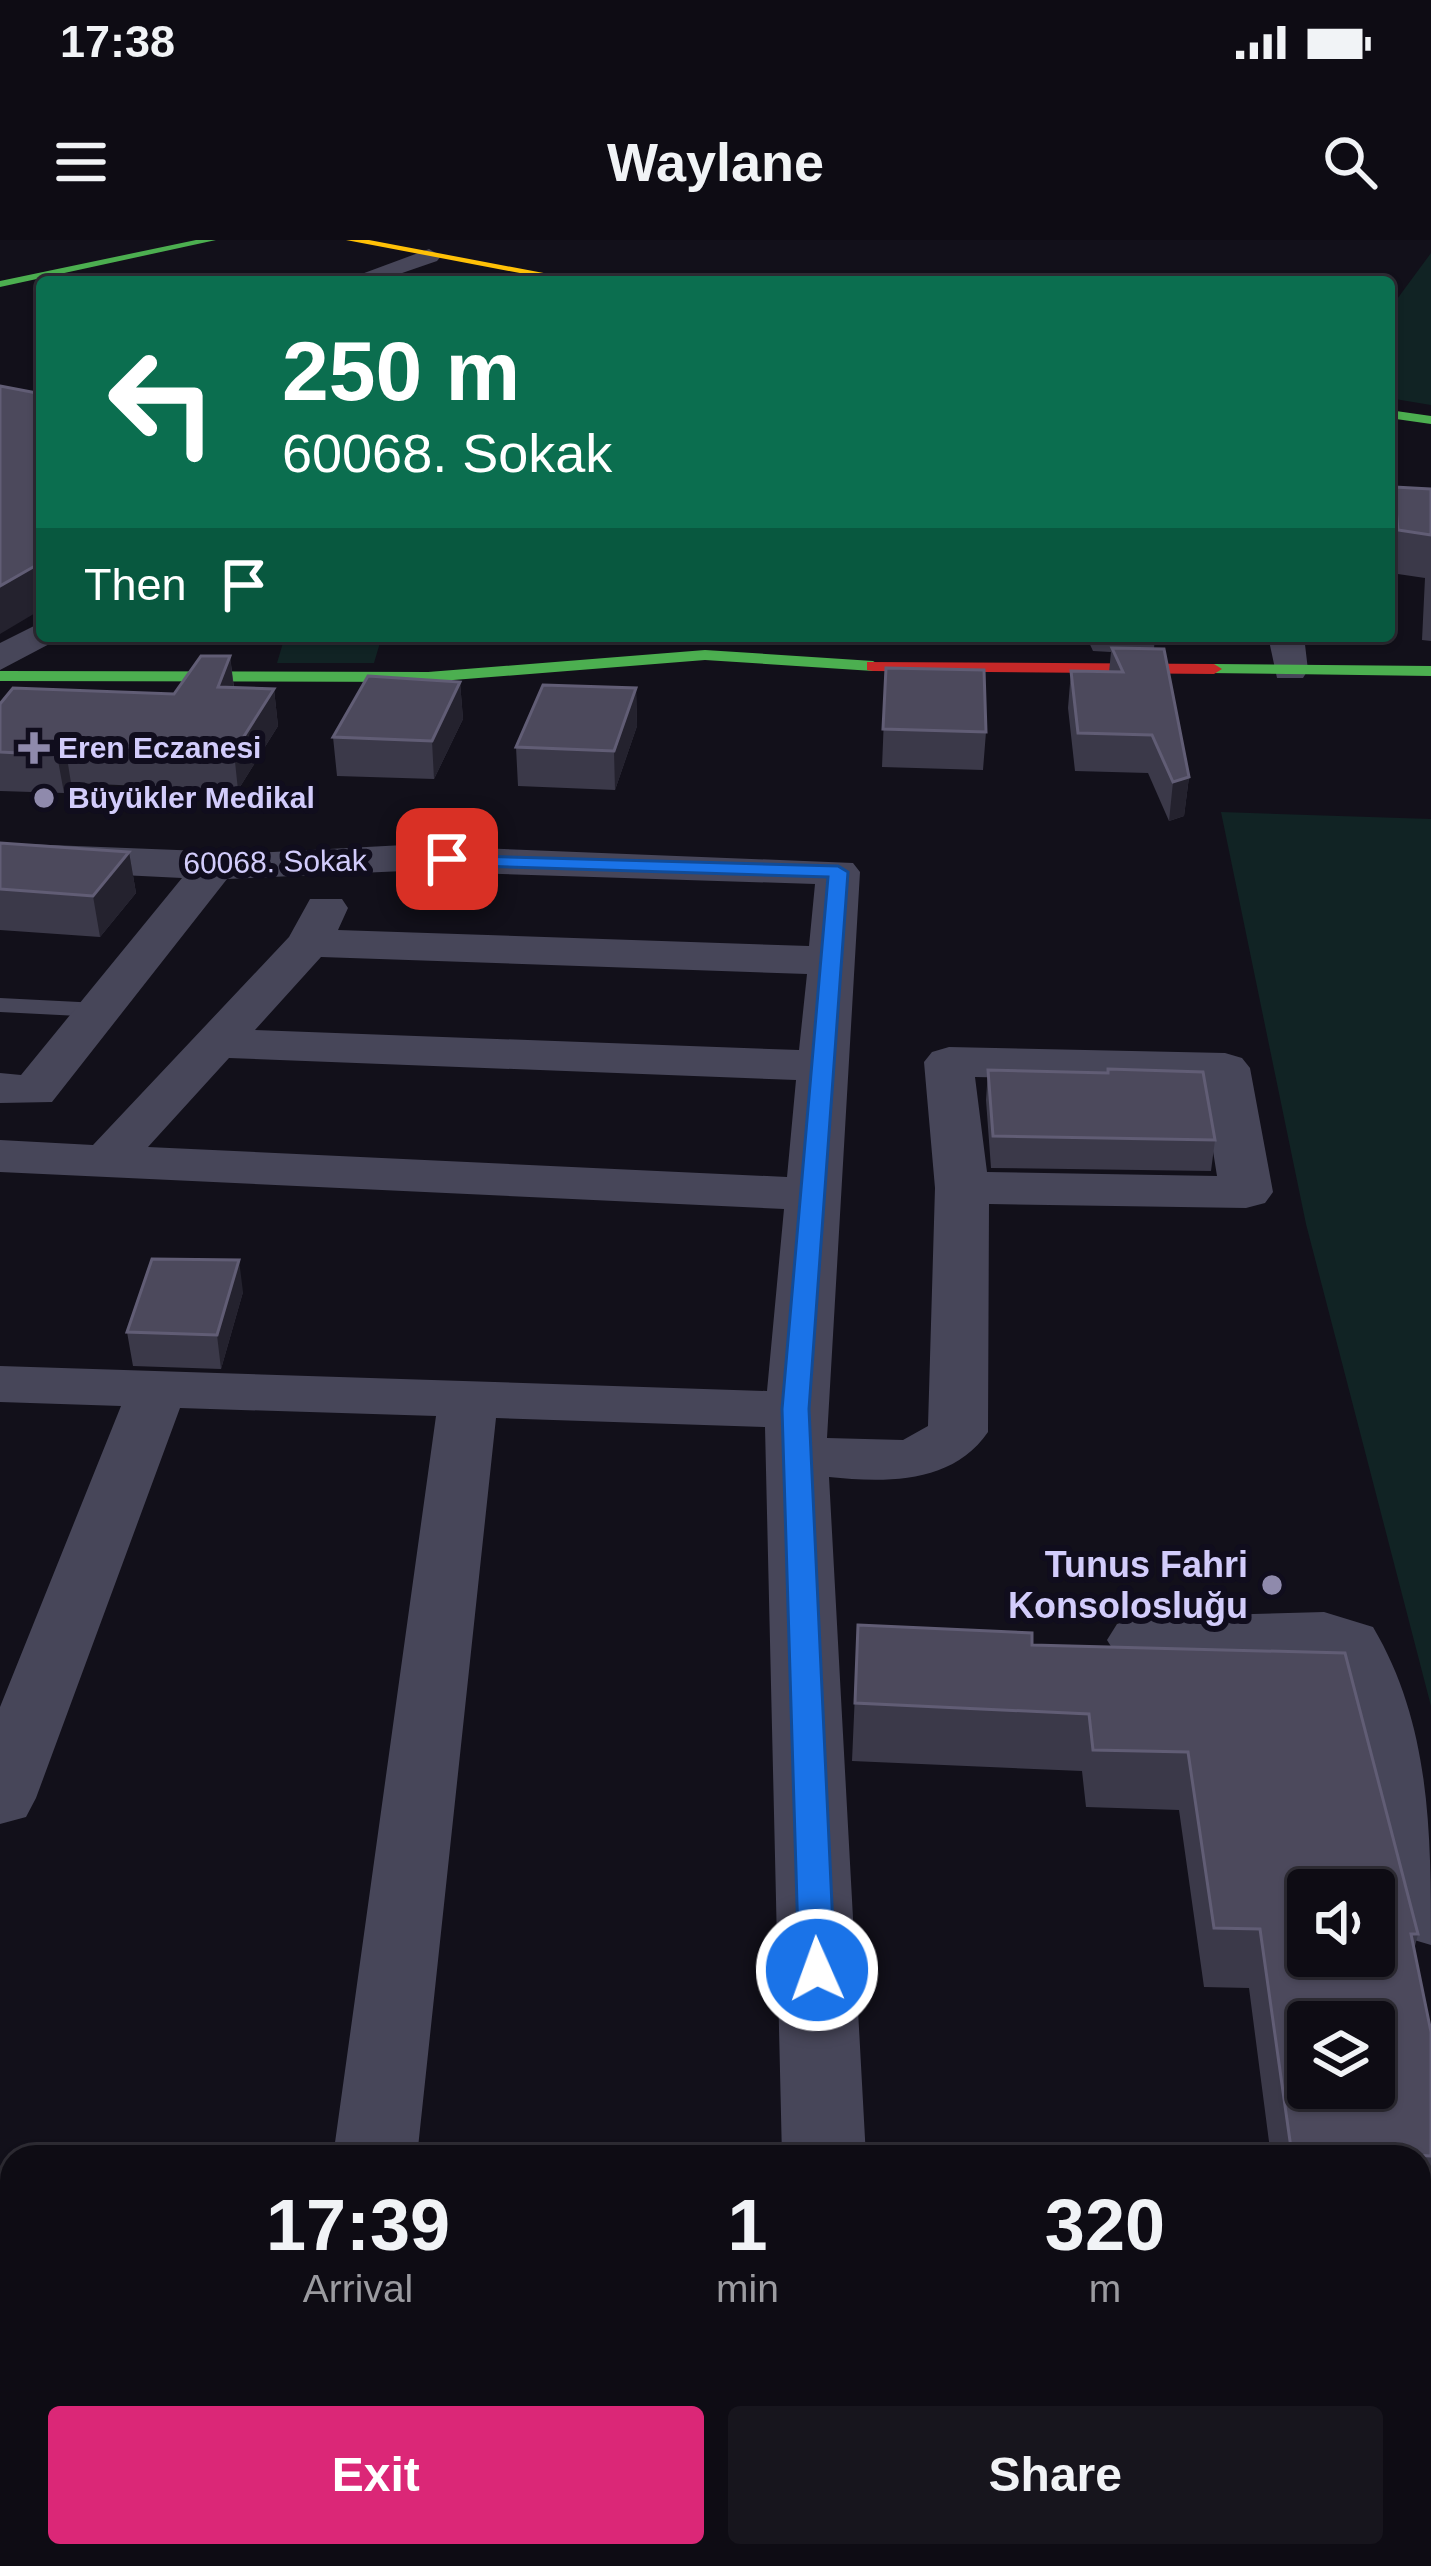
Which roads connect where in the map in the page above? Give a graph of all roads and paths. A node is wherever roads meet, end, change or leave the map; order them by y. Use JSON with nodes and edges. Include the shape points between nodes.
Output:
{"nodes":[{"id":1,"x":174,"y":240,"type":"edge"},
{"id":2,"x":212,"y":240,"type":"edge"},
{"id":3,"x":352,"y":240,"type":"edge"},
{"id":4,"x":428,"y":256,"type":"junction"},
{"id":5,"x":370,"y":276,"type":"edge"},
{"id":6,"x":549,"y":276,"type":"edge"},
{"id":7,"x":0,"y":280,"type":"edge"},
{"id":8,"x":1395,"y":415,"type":"edge"},
{"id":9,"x":1431,"y":420,"type":"edge"},
{"id":10,"x":1395,"y":500,"type":"edge"},
{"id":11,"x":1431,"y":503,"type":"edge"},
{"id":12,"x":1395,"y":511,"type":"edge"},
{"id":13,"x":1431,"y":514,"type":"edge"},
{"id":14,"x":36,"y":641,"type":"edge"},
{"id":15,"x":726,"y":642,"type":"edge"},
{"id":16,"x":630,"y":647,"type":"edge"},
{"id":17,"x":1288,"y":653,"type":"edge"},
{"id":18,"x":746,"y":656,"type":"junction"},
{"id":19,"x":1431,"y":671,"type":"edge"},
{"id":20,"x":5,"y":682,"type":"edge"},
{"id":21,"x":667,"y":686,"type":"dead end"},
{"id":22,"x":718,"y":686,"type":"dead end"},
{"id":23,"x":793,"y":690,"type":"dead end"},
{"id":24,"x":609,"y":692,"type":"edge"},
{"id":25,"x":1431,"y":694,"type":"edge"},
{"id":26,"x":0,"y":856,"type":"edge"},
{"id":27,"x":576,"y":863,"type":"junction"},
{"id":28,"x":348,"y":865,"type":"junction"},
{"id":29,"x":214,"y":867,"type":"junction"},
{"id":30,"x":309,"y":943,"type":"junction"},
{"id":31,"x":549,"y":951,"type":"junction"},
{"id":32,"x":832,"y":962,"type":"junction"},
{"id":33,"x":0,"y":1006,"type":"edge"},
{"id":34,"x":99,"y":1010,"type":"junction"},
{"id":35,"x":215,"y":1043,"type":"junction"},
{"id":36,"x":823,"y":1066,"type":"junction"},
{"id":37,"x":17,"y":1090,"type":"edge"},
{"id":38,"x":0,"y":1156,"type":"edge"},
{"id":39,"x":107,"y":1161,"type":"junction"},
{"id":40,"x":962,"y":1188,"type":"junction"},
{"id":41,"x":813,"y":1194,"type":"junction"},
{"id":42,"x":0,"y":1384,"type":"edge"},
{"id":43,"x":157,"y":1389,"type":"junction"},
{"id":44,"x":468,"y":1399,"type":"junction"},
{"id":45,"x":796,"y":1432,"type":"junction"},
{"id":46,"x":1141,"y":1640,"type":"dead end"},
{"id":47,"x":0,"y":1798,"type":"edge"},
{"id":48,"x":1431,"y":1916,"type":"edge"},
{"id":49,"x":376,"y":2145,"type":"edge"},
{"id":50,"x":824,"y":2145,"type":"edge"}],
"edges":[{"from":1,"to":7,"type":"street"},
{"from":2,"to":7,"type":"street"},
{"from":3,"to":4,"type":"street"},
{"from":4,"to":5,"type":"street"},
{"from":4,"to":6,"type":"street"},
{"from":8,"to":9,"type":"street"},
{"from":10,"to":11,"type":"street"},
{"from":12,"to":13,"type":"street"},
{"from":14,"to":20,"type":"street"},
{"from":15,"to":18,"type":"street"},
{"from":16,"to":18,"type":"street"},
{"from":16,"to":20,"type":"street","via":[[508,674]]},
{"from":16,"to":21,"type":"street","via":[[628,670]]},
{"from":17,"to":18,"type":"street","via":[[871,666]]},
{"from":17,"to":19,"type":"street"},
{"from":18,"to":22,"type":"street","via":[[746,668]]},
{"from":20,"to":24,"type":"street"},
{"from":23,"to":25,"type":"street"},
{"from":26,"to":29,"type":"street","name":"60068. Sokak"},
{"from":27,"to":28,"type":"street","name":"60068. Sokak","via":[[404,858]]},
{"from":27,"to":31,"type":"street"},
{"from":27,"to":32,"type":"street","name":"60068. Sokak","via":[[838,872]]},
{"from":28,"to":29,"type":"street","name":"60068. Sokak"},
{"from":28,"to":30,"type":"street"},
{"from":29,"to":34,"type":"street"},
{"from":30,"to":31,"type":"street"},
{"from":30,"to":35,"type":"street"},
{"from":31,"to":32,"type":"street"},
{"from":32,"to":36,"type":"street"},
{"from":33,"to":34,"type":"lane"},
{"from":34,"to":37,"type":"street"},
{"from":35,"to":36,"type":"street"},
{"from":35,"to":39,"type":"street"},
{"from":36,"to":41,"type":"street"},
{"from":38,"to":39,"type":"street"},
{"from":39,"to":41,"type":"street"},
{"from":40,"to":40,"type":"street","via":[[1246,1192],[1225,1068],[950,1062]]},
{"from":40,"to":45,"type":"street","via":[[958,1432],[939,1453],[903,1461]]},
{"from":41,"to":45,"type":"street"},
{"from":42,"to":43,"type":"street"},
{"from":43,"to":44,"type":"street"},
{"from":43,"to":47,"type":"street"},
{"from":44,"to":45,"type":"street"},
{"from":44,"to":49,"type":"street"},
{"from":45,"to":50,"type":"street"},
{"from":46,"to":48,"type":"street","via":[[1324,1635],[1349,1643]]}]}
